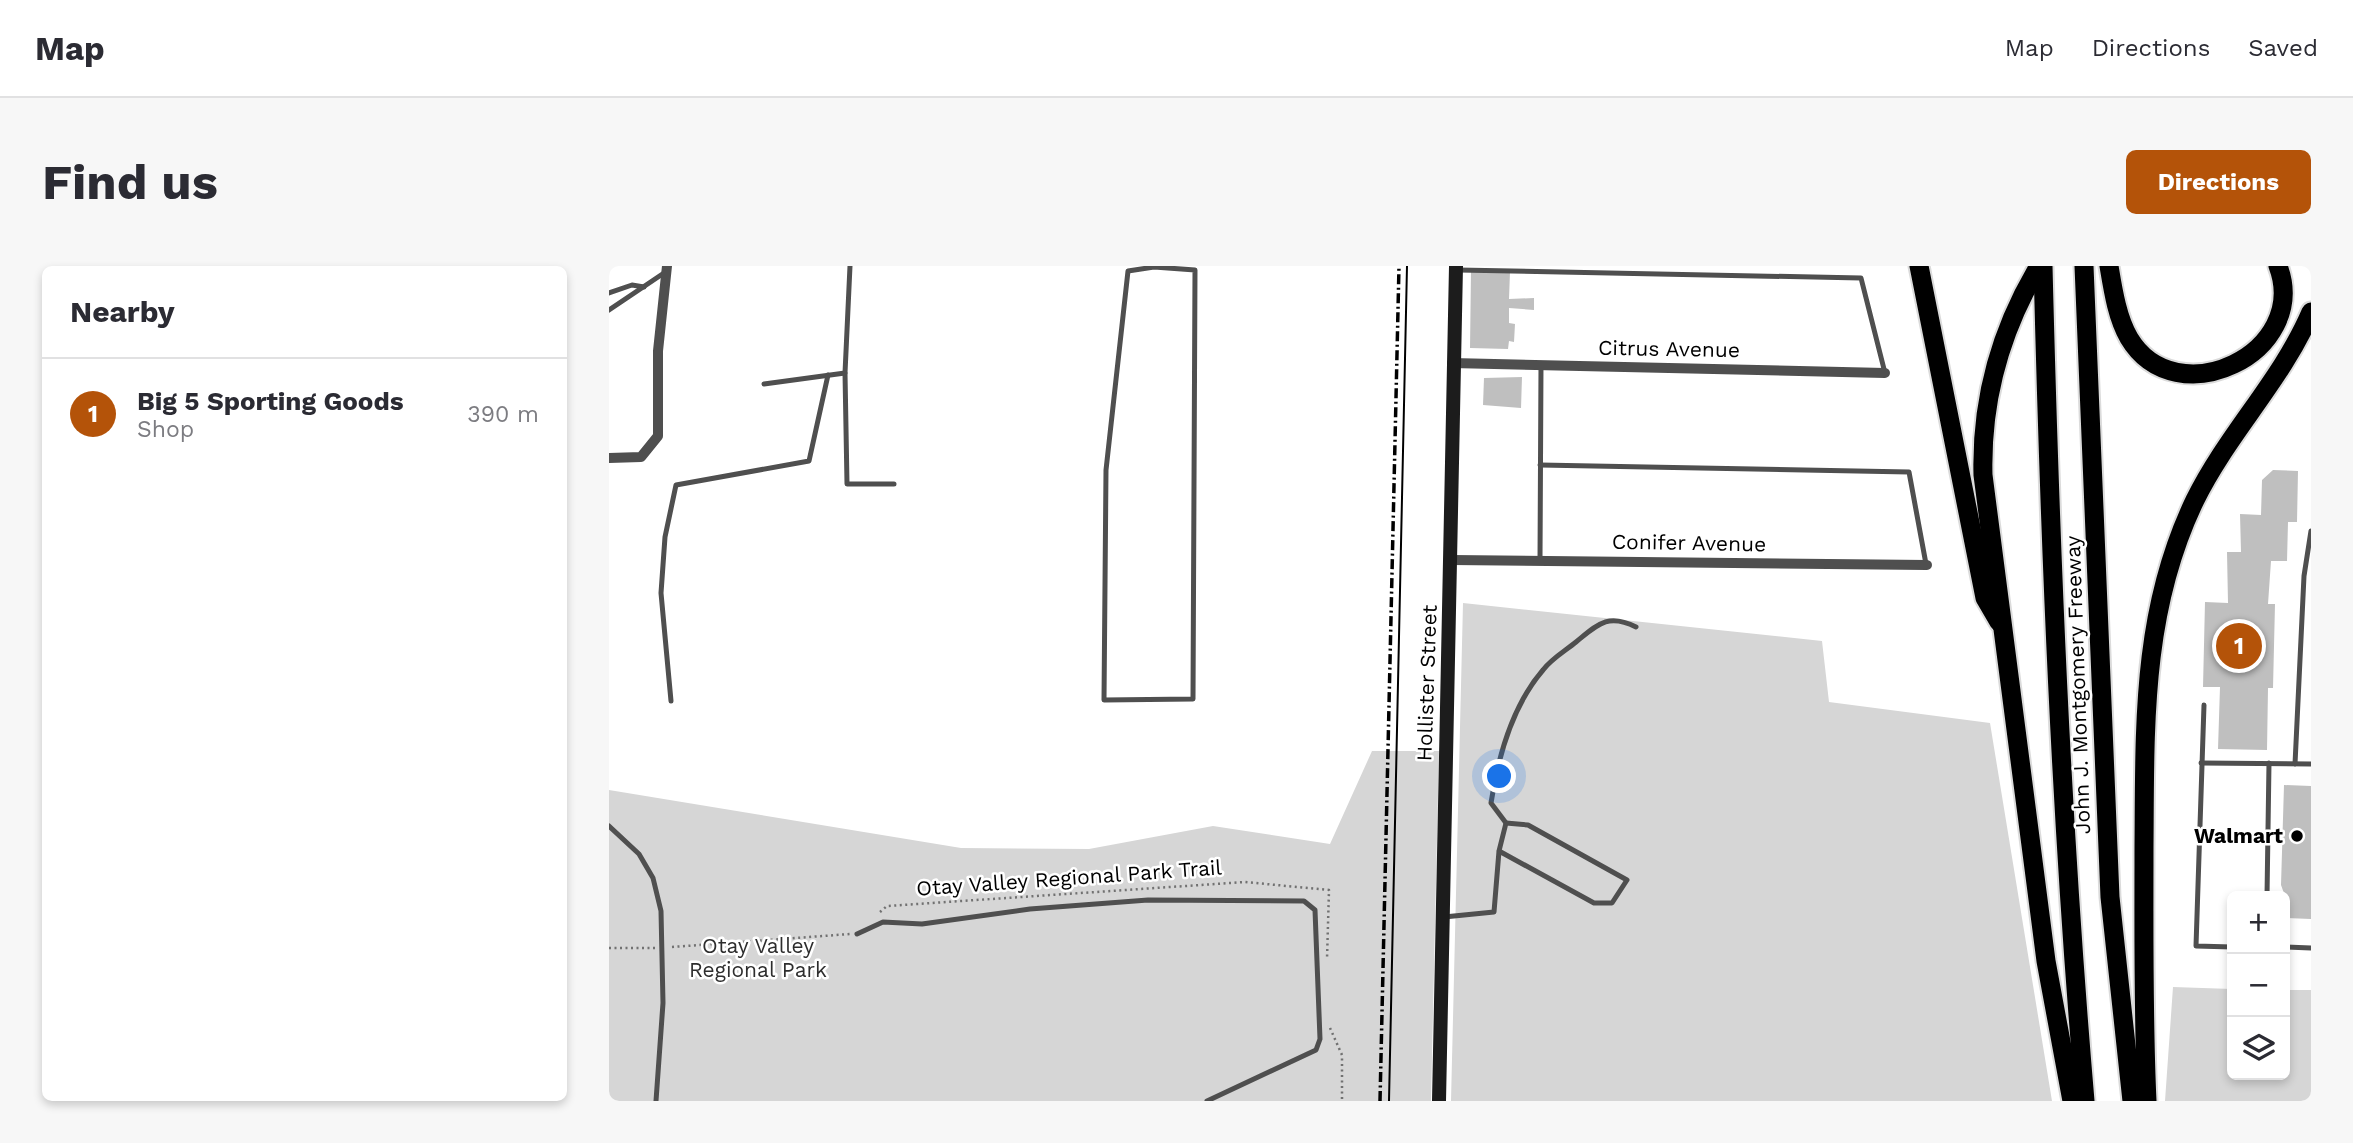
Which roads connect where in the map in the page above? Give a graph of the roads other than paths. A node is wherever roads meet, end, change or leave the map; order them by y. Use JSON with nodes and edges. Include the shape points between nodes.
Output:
{"nodes":[{"id":1,"x":850,"y":266,"type":"edge"},
{"id":2,"x":1919,"y":266,"type":"edge"},
{"id":3,"x":2041,"y":266,"type":"edge"},
{"id":4,"x":2084,"y":266,"type":"edge"},
{"id":5,"x":2109,"y":266,"type":"edge"},
{"id":6,"x":2278,"y":266,"type":"edge"},
{"id":7,"x":1154,"y":267,"type":"edge"},
{"id":8,"x":1456,"y":268,"type":"edge"},
{"id":9,"x":665,"y":270,"type":"edge"},
{"id":10,"x":644,"y":286,"type":"junction"},
{"id":11,"x":609,"y":293,"type":"edge"},
{"id":12,"x":609,"y":310,"type":"edge"},
{"id":13,"x":2311,"y":312,"type":"edge"},
{"id":14,"x":1452,"y":363,"type":"junction"},
{"id":15,"x":1542,"y":365,"type":"junction"},
{"id":16,"x":845,"y":373,"type":"junction"},
{"id":17,"x":1885,"y":373,"type":"joint"},
{"id":18,"x":828,"y":375,"type":"junction"},
{"id":19,"x":764,"y":384,"type":"dead end"},
{"id":20,"x":609,"y":458,"type":"edge"},
{"id":21,"x":1541,"y":465,"type":"junction"},
{"id":22,"x":894,"y":484,"type":"dead end"},
{"id":23,"x":2311,"y":531,"type":"edge"},
{"id":24,"x":1452,"y":560,"type":"junction"},
{"id":25,"x":1540,"y":560,"type":"junction"},
{"id":26,"x":1927,"y":565,"type":"joint"},
{"id":27,"x":2303,"y":604,"type":"junction"},
{"id":28,"x":2311,"y":604,"type":"edge"},
{"id":29,"x":1636,"y":627,"type":"dead end"},
{"id":30,"x":2004,"y":632,"type":"junction"},
{"id":31,"x":671,"y":701,"type":"dead end"},
{"id":32,"x":2204,"y":705,"type":"dead end"},
{"id":33,"x":2201,"y":762,"type":"junction"},
{"id":34,"x":2269,"y":763,"type":"junction"},
{"id":35,"x":2295,"y":764,"type":"junction"},
{"id":36,"x":2311,"y":764,"type":"edge"},
{"id":37,"x":1506,"y":823,"type":"junction"},
{"id":38,"x":609,"y":826,"type":"edge"},
{"id":39,"x":1499,"y":850,"type":"junction"},
{"id":40,"x":2267,"y":891,"type":"edge"},
{"id":41,"x":1441,"y":917,"type":"junction"},
{"id":42,"x":857,"y":934,"type":"road end"},
{"id":43,"x":2227,"y":947,"type":"edge"},
{"id":44,"x":2290,"y":947,"type":"edge"},
{"id":45,"x":2311,"y":948,"type":"edge"},
{"id":46,"x":656,"y":1101,"type":"edge"},
{"id":47,"x":1207,"y":1101,"type":"edge"},
{"id":48,"x":1439,"y":1101,"type":"edge"},
{"id":49,"x":2073,"y":1101,"type":"edge"},
{"id":50,"x":2085,"y":1101,"type":"edge"},
{"id":51,"x":2132,"y":1101,"type":"edge"},
{"id":52,"x":2147,"y":1101,"type":"edge"}],
"edges":[{"from":1,"to":16,"type":"lane"},
{"from":2,"to":30,"type":"highway","via":[[1985,598]]},
{"from":3,"to":30,"type":"highway","via":[[2018,304],[1996,360],[1987,400],[1983,456]]},
{"from":3,"to":50,"type":"highway","name":"John J. Montgomery Freeway","via":[[2052,626]]},
{"from":4,"to":51,"type":"highway","name":"John J. Montgomery Freeway","via":[[2110,883]]},
{"from":5,"to":6,"type":"highway","via":[[2119,316],[2130,340],[2144,355],[2160,366],[2215,373],[2241,363],[2262,346],[2275,324],[2282,297]]},
{"from":7,"to":7,"type":"lane","via":[[1128,271],[1106,470],[1104,700],[1193,699],[1195,270]]},
{"from":8,"to":14,"type":"main road","name":"Hollister Street"},
{"from":8,"to":17,"type":"lane","via":[[1861,278]]},
{"from":9,"to":10,"type":"lane"},
{"from":9,"to":20,"type":"street","via":[[658,351],[658,436],[641,457]]},
{"from":10,"to":11,"type":"lane"},
{"from":10,"to":12,"type":"lane"},
{"from":13,"to":52,"type":"highway","via":[[2276,379],[2228,442],[2195,501],[2154,629],[2145,708]]},
{"from":14,"to":15,"type":"street","name":"Citrus Avenue"},
{"from":14,"to":24,"type":"main road","name":"Hollister Street"},
{"from":15,"to":17,"type":"street","name":"Citrus Avenue"},
{"from":15,"to":21,"type":"lane"},
{"from":16,"to":18,"type":"lane"},
{"from":16,"to":22,"type":"lane","via":[[847,484]]},
{"from":18,"to":19,"type":"lane"},
{"from":18,"to":31,"type":"lane","via":[[809,461],[676,485],[665,537],[661,593]]},
{"from":21,"to":25,"type":"lane"},
{"from":21,"to":26,"type":"lane","via":[[1909,472]]},
{"from":23,"to":27,"type":"lane"},
{"from":24,"to":25,"type":"street","name":"Conifer Avenue"},
{"from":24,"to":41,"type":"main road","name":"Hollister Street"},
{"from":25,"to":26,"type":"street","name":"Conifer Avenue"},
{"from":27,"to":28,"type":"lane"},
{"from":27,"to":35,"type":"lane"},
{"from":29,"to":37,"type":"lane","via":[[1622,620],[1600,622],[1543,670],[1498,759],[1491,803]]},
{"from":30,"to":49,"type":"highway","via":[[2046,961]]},
{"from":32,"to":33,"type":"lane"},
{"from":33,"to":34,"type":"lane"},
{"from":33,"to":43,"type":"lane","via":[[2196,946]]},
{"from":34,"to":35,"type":"lane"},
{"from":34,"to":40,"type":"lane"},
{"from":35,"to":36,"type":"lane"},
{"from":37,"to":39,"type":"lane"},
{"from":37,"to":39,"type":"lane","via":[[1528,825],[1627,880],[1612,903],[1594,903]]},
{"from":38,"to":46,"type":"lane","via":[[639,854],[653,878],[661,911],[663,1003]]},
{"from":39,"to":41,"type":"lane","via":[[1494,912]]},
{"from":41,"to":48,"type":"main road","name":"Hollister Street"},
{"from":42,"to":47,"type":"lane","via":[[883,922],[922,924],[1030,909],[1148,900],[1304,901],[1315,910],[1320,1039],[1316,1050]]},
{"from":44,"to":45,"type":"lane"}]}
